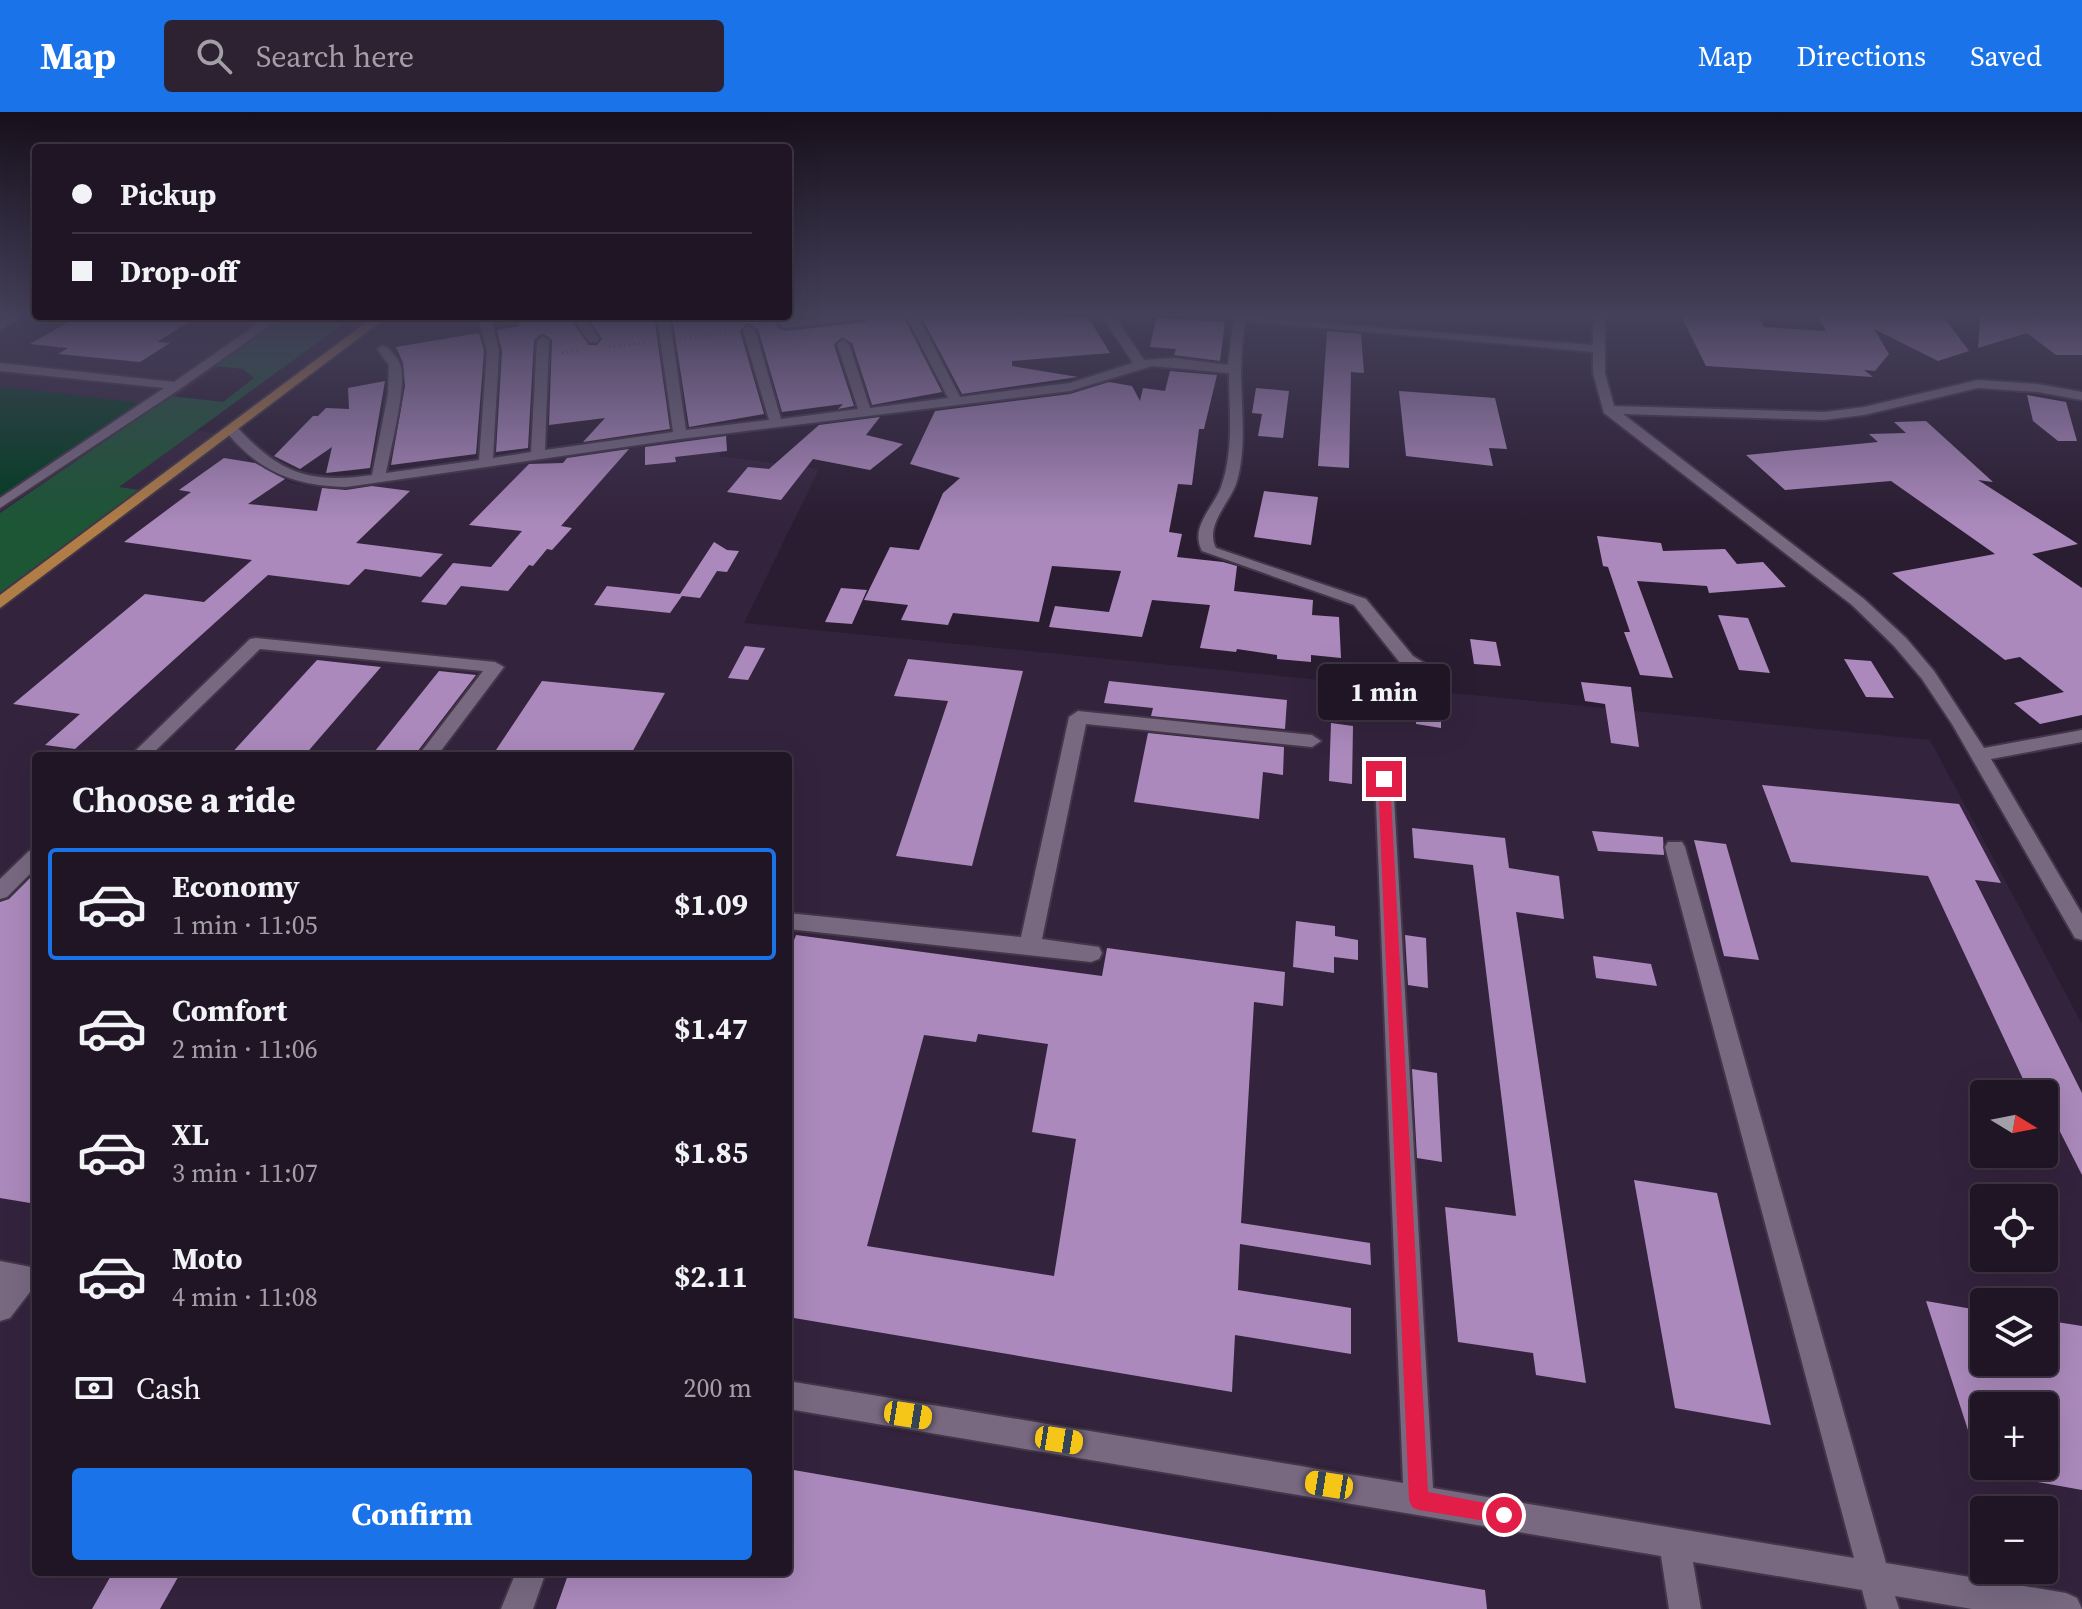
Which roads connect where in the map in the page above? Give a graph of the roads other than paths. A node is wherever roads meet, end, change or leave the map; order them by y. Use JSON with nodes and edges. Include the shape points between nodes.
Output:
{"nodes":[{"id":1,"x":176,"y":386,"type":"edge"},
{"id":2,"x":289,"y":386,"type":"edge"},
{"id":3,"x":394,"y":386,"type":"edge"},
{"id":4,"x":491,"y":386,"type":"edge"},
{"id":5,"x":541,"y":386,"type":"edge"},
{"id":6,"x":673,"y":386,"type":"edge"},
{"id":7,"x":765,"y":386,"type":"edge"},
{"id":8,"x":857,"y":386,"type":"edge"},
{"id":9,"x":948,"y":386,"type":"edge"},
{"id":10,"x":1069,"y":386,"type":"edge"},
{"id":11,"x":1235,"y":386,"type":"edge"},
{"id":12,"x":1602,"y":386,"type":"edge"},
{"id":13,"x":1970,"y":386,"type":"edge"},
{"id":14,"x":2006,"y":386,"type":"edge"},
{"id":15,"x":2082,"y":396,"type":"edge"},
{"id":16,"x":955,"y":400,"type":"junction"},
{"id":17,"x":1609,"y":410,"type":"junction"},
{"id":18,"x":865,"y":411,"type":"junction"},
{"id":19,"x":776,"y":423,"type":"junction"},
{"id":20,"x":231,"y":429,"type":"junction"},
{"id":21,"x":680,"y":435,"type":"junction"},
{"id":22,"x":538,"y":456,"type":"junction"},
{"id":23,"x":486,"y":463,"type":"junction"},
{"id":24,"x":378,"y":479,"type":"junction"},
{"id":25,"x":0,"y":504,"type":"edge"},
{"id":26,"x":0,"y":603,"type":"edge"},
{"id":27,"x":1421,"y":666,"type":"dead end"},
{"id":28,"x":2080,"y":739,"type":"edge"},
{"id":29,"x":1312,"y":741,"type":"dead end"},
{"id":30,"x":143,"y":752,"type":"edge"},
{"id":31,"x":430,"y":752,"type":"edge"},
{"id":32,"x":1980,"y":755,"type":"junction"},
{"id":33,"x":1384,"y":779,"type":"dead end"},
{"id":34,"x":1675,"y":847,"type":"dead end"},
{"id":35,"x":32,"y":860,"type":"edge"},
{"id":36,"x":0,"y":891,"type":"edge"},
{"id":37,"x":792,"y":921,"type":"edge"},
{"id":38,"x":2082,"y":932,"type":"edge"},
{"id":39,"x":1030,"y":947,"type":"junction"},
{"id":40,"x":1091,"y":953,"type":"dead end"},
{"id":41,"x":20,"y":1277,"type":"edge"},
{"id":42,"x":0,"y":1308,"type":"edge"},
{"id":43,"x":792,"y":1396,"type":"edge"},
{"id":44,"x":1419,"y":1500,"type":"junction"},
{"id":45,"x":1674,"y":1543,"type":"junction"},
{"id":46,"x":529,"y":1576,"type":"edge"},
{"id":47,"x":1876,"y":1577,"type":"junction"},
{"id":48,"x":517,"y":1609,"type":"edge"},
{"id":49,"x":1685,"y":1609,"type":"edge"},
{"id":50,"x":1883,"y":1609,"type":"edge"},
{"id":51,"x":2066,"y":1609,"type":"edge"}],
"edges":[{"from":1,"to":25,"type":"street"},
{"from":2,"to":20,"type":"main road"},
{"from":3,"to":24,"type":"street"},
{"from":4,"to":23,"type":"street"},
{"from":5,"to":22,"type":"street"},
{"from":6,"to":21,"type":"street"},
{"from":7,"to":19,"type":"street"},
{"from":8,"to":18,"type":"street"},
{"from":9,"to":16,"type":"street"},
{"from":10,"to":16,"type":"street"},
{"from":11,"to":27,"type":"street","via":[[1235,460],[1203,543],[1210,551],[1360,602],[1397,650]]},
{"from":12,"to":17,"type":"street"},
{"from":13,"to":17,"type":"street","via":[[1824,416]]},
{"from":14,"to":15,"type":"street"},
{"from":16,"to":18,"type":"street"},
{"from":17,"to":32,"type":"street","via":[[1878,620],[1928,675]]},
{"from":18,"to":19,"type":"street"},
{"from":19,"to":21,"type":"street"},
{"from":20,"to":24,"type":"street","via":[[275,472],[328,483]]},
{"from":20,"to":26,"type":"main road"},
{"from":21,"to":22,"type":"street"},
{"from":22,"to":23,"type":"street"},
{"from":23,"to":24,"type":"street"},
{"from":28,"to":32,"type":"street"},
{"from":29,"to":39,"type":"street","via":[[1078,717]]},
{"from":30,"to":31,"type":"street","via":[[256,643],[495,667]]},
{"from":32,"to":38,"type":"street"},
{"from":33,"to":44,"type":"street"},
{"from":34,"to":47,"type":"street"},
{"from":35,"to":36,"type":"street"},
{"from":37,"to":39,"type":"street"},
{"from":39,"to":40,"type":"street"},
{"from":41,"to":42,"type":"street"},
{"from":43,"to":44,"type":"street"},
{"from":44,"to":45,"type":"street"},
{"from":45,"to":47,"type":"street"},
{"from":45,"to":49,"type":"street"},
{"from":46,"to":48,"type":"street"},
{"from":47,"to":50,"type":"street"},
{"from":47,"to":51,"type":"street"}]}
